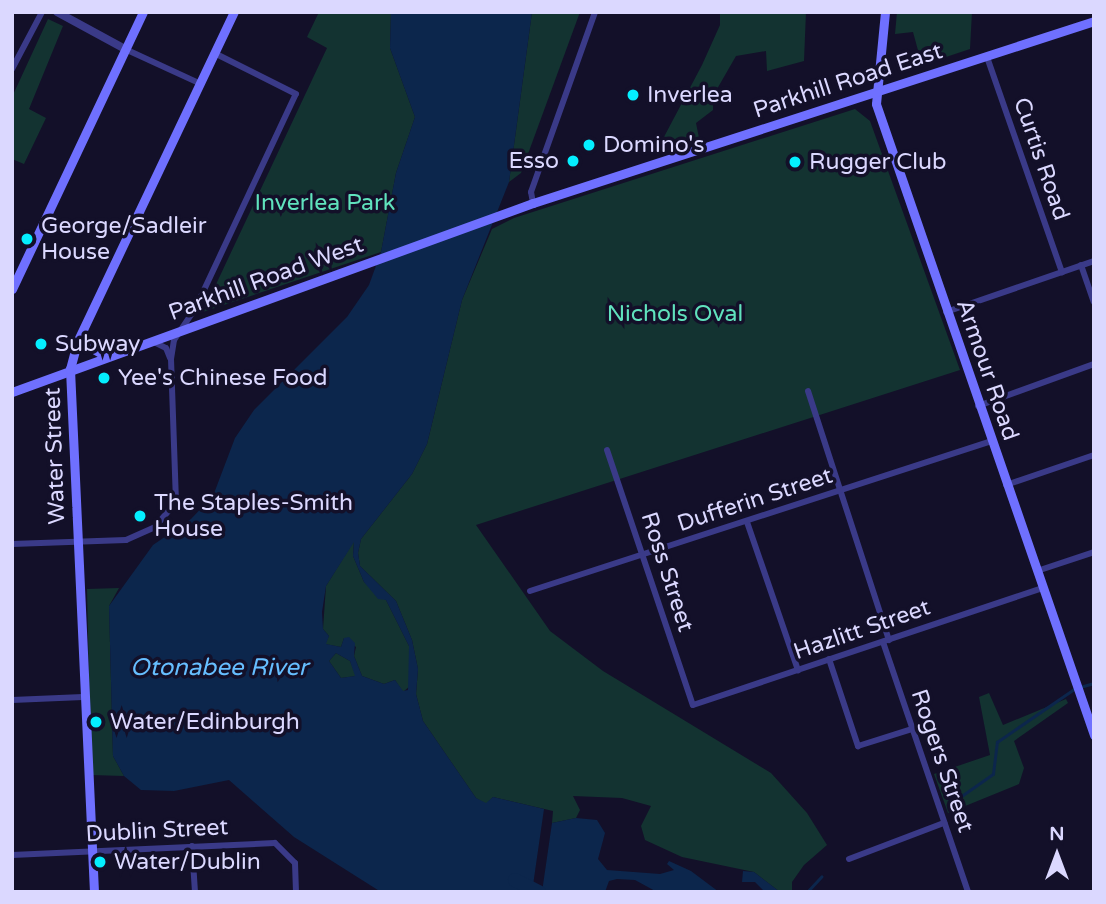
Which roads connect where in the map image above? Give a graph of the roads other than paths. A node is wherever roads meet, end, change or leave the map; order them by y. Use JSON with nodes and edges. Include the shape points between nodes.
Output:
{"nodes":[{"id":1,"x":42,"y":12,"type":"edge"},
{"id":2,"x":57,"y":12,"type":"edge"},
{"id":3,"x":143,"y":12,"type":"edge"},
{"id":4,"x":234,"y":12,"type":"edge"},
{"id":5,"x":594,"y":12,"type":"edge"},
{"id":6,"x":885,"y":12,"type":"edge"},
{"id":7,"x":1094,"y":21,"type":"edge"},
{"id":8,"x":125,"y":49,"type":"junction"},
{"id":9,"x":214,"y":54,"type":"junction"},
{"id":10,"x":987,"y":57,"type":"junction"},
{"id":11,"x":12,"y":69,"type":"edge"},
{"id":12,"x":201,"y":84,"type":"junction"},
{"id":13,"x":876,"y":91,"type":"junction"},
{"id":14,"x":533,"y":203,"type":"junction"},
{"id":15,"x":1094,"y":261,"type":"edge"},
{"id":16,"x":1081,"y":265,"type":"junction"},
{"id":17,"x":1062,"y":272,"type":"junction"},
{"id":18,"x":12,"y":289,"type":"edge"},
{"id":19,"x":1094,"y":302,"type":"edge"},
{"id":20,"x":196,"y":307,"type":"junction"},
{"id":21,"x":946,"y":312,"type":"junction"},
{"id":22,"x":209,"y":320,"type":"junction"},
{"id":23,"x":177,"y":332,"type":"junction"},
{"id":24,"x":78,"y":340,"type":"junction"},
{"id":25,"x":149,"y":342,"type":"junction"},
{"id":26,"x":106,"y":356,"type":"junction"},
{"id":27,"x":171,"y":359,"type":"junction"},
{"id":28,"x":1094,"y":363,"type":"edge"},
{"id":29,"x":71,"y":369,"type":"junction"},
{"id":30,"x":808,"y":391,"type":"dead end"},
{"id":31,"x":12,"y":392,"type":"edge"},
{"id":32,"x":978,"y":405,"type":"junction"},
{"id":33,"x":991,"y":441,"type":"junction"},
{"id":34,"x":607,"y":450,"type":"dead end"},
{"id":35,"x":1094,"y":455,"type":"edge"},
{"id":36,"x":1006,"y":485,"type":"junction"},
{"id":37,"x":840,"y":492,"type":"junction"},
{"id":38,"x":747,"y":522,"type":"junction"},
{"id":39,"x":78,"y":542,"type":"junction"},
{"id":40,"x":12,"y":544,"type":"edge"},
{"id":41,"x":1094,"y":552,"type":"edge"},
{"id":42,"x":643,"y":555,"type":"junction"},
{"id":43,"x":1037,"y":572,"type":"junction"},
{"id":44,"x":1042,"y":587,"type":"junction"},
{"id":45,"x":530,"y":591,"type":"dead end"},
{"id":46,"x":886,"y":641,"type":"junction"},
{"id":47,"x":829,"y":659,"type":"junction"},
{"id":48,"x":798,"y":670,"type":"junction"},
{"id":49,"x":83,"y":697,"type":"junction"},
{"id":50,"x":12,"y":699,"type":"edge"},
{"id":51,"x":693,"y":705,"type":"joint"},
{"id":52,"x":912,"y":729,"type":"junction"},
{"id":53,"x":1094,"y":735,"type":"edge"},
{"id":54,"x":944,"y":823,"type":"junction"},
{"id":55,"x":192,"y":846,"type":"junction"},
{"id":56,"x":92,"y":851,"type":"junction"},
{"id":57,"x":12,"y":855,"type":"edge"},
{"id":58,"x":849,"y":859,"type":"dead end"},
{"id":59,"x":94,"y":892,"type":"edge"},
{"id":60,"x":195,"y":892,"type":"edge"},
{"id":61,"x":296,"y":892,"type":"edge"},
{"id":62,"x":968,"y":892,"type":"edge"}],
"edges":[{"from":1,"to":11,"type":"street"},
{"from":2,"to":8,"type":"street"},
{"from":3,"to":8,"type":"main road"},
{"from":4,"to":9,"type":"main road","name":"Water Street"},
{"from":5,"to":14,"type":"street","via":[[530,192]]},
{"from":6,"to":13,"type":"main road","name":"Armour Road"},
{"from":7,"to":10,"type":"main road","name":"Parkhill Road East"},
{"from":8,"to":12,"type":"street"},
{"from":8,"to":18,"type":"main road"},
{"from":9,"to":12,"type":"main road","name":"Water Street"},
{"from":9,"to":20,"type":"street","via":[[296,94]]},
{"from":10,"to":13,"type":"main road","name":"Parkhill Road East"},
{"from":10,"to":17,"type":"street","name":"Curtis Road"},
{"from":12,"to":24,"type":"main road","name":"Water Street"},
{"from":13,"to":14,"type":"main road","name":"Parkhill Road East"},
{"from":13,"to":21,"type":"main road","name":"Armour Road"},
{"from":14,"to":22,"type":"main road","name":"Parkhill Road West"},
{"from":15,"to":16,"type":"street"},
{"from":16,"to":17,"type":"street"},
{"from":16,"to":19,"type":"street"},
{"from":17,"to":21,"type":"street"},
{"from":20,"to":22,"type":"street"},
{"from":20,"to":23,"type":"street"},
{"from":21,"to":32,"type":"main road","name":"Armour Road"},
{"from":22,"to":23,"type":"main road","name":"Parkhill Road West"},
{"from":23,"to":25,"type":"main road","name":"Parkhill Road West"},
{"from":23,"to":27,"type":"street"},
{"from":24,"to":26,"type":"main road"},
{"from":24,"to":29,"type":"main road","name":"Water Street"},
{"from":25,"to":26,"type":"main road","name":"Parkhill Road West"},
{"from":25,"to":27,"type":"street","via":[[166,348]]},
{"from":26,"to":29,"type":"main road","name":"Parkhill Road West"},
{"from":27,"to":39,"type":"street","via":[[176,502],[155,527],[126,540]]},
{"from":28,"to":32,"type":"street"},
{"from":29,"to":31,"type":"main road","name":"Parkhill Road West"},
{"from":29,"to":39,"type":"main road","name":"Water Street"},
{"from":30,"to":37,"type":"street","name":"Rogers Street"},
{"from":32,"to":33,"type":"main road","name":"Armour Road"},
{"from":33,"to":36,"type":"main road","name":"Armour Road"},
{"from":33,"to":37,"type":"street","name":"Dufferin Street"},
{"from":34,"to":42,"type":"street","name":"Ross Street"},
{"from":35,"to":36,"type":"street"},
{"from":36,"to":43,"type":"main road","name":"Armour Road"},
{"from":37,"to":38,"type":"street","name":"Dufferin Street"},
{"from":37,"to":46,"type":"street","name":"Rogers Street"},
{"from":38,"to":42,"type":"street","name":"Dufferin Street"},
{"from":38,"to":48,"type":"street"},
{"from":39,"to":40,"type":"street"},
{"from":39,"to":49,"type":"main road","name":"Water Street"},
{"from":41,"to":43,"type":"street"},
{"from":42,"to":45,"type":"street","name":"Dufferin Street"},
{"from":42,"to":51,"type":"street","name":"Ross Street"},
{"from":43,"to":44,"type":"main road","name":"Armour Road"},
{"from":44,"to":46,"type":"street","name":"Hazlitt Street"},
{"from":44,"to":53,"type":"main road","name":"Armour Road"},
{"from":46,"to":47,"type":"street","name":"Hazlitt Street"},
{"from":46,"to":52,"type":"street","name":"Rogers Street"},
{"from":47,"to":48,"type":"street","name":"Hazlitt Street"},
{"from":47,"to":52,"type":"street","via":[[858,746]]},
{"from":48,"to":51,"type":"street","name":"Hazlitt Street"},
{"from":49,"to":50,"type":"street"},
{"from":49,"to":56,"type":"main road","name":"Water Street"},
{"from":52,"to":54,"type":"street","name":"Rogers Street"},
{"from":54,"to":58,"type":"street"},
{"from":54,"to":62,"type":"street","name":"Rogers Street"},
{"from":55,"to":56,"type":"street","name":"Dublin Street"},
{"from":55,"to":60,"type":"street"},
{"from":55,"to":61,"type":"street","name":"Dublin Street","via":[[275,843],[295,863]]},
{"from":56,"to":57,"type":"street","name":"Dublin Street"},
{"from":56,"to":59,"type":"main road","name":"Water Street"}]}
